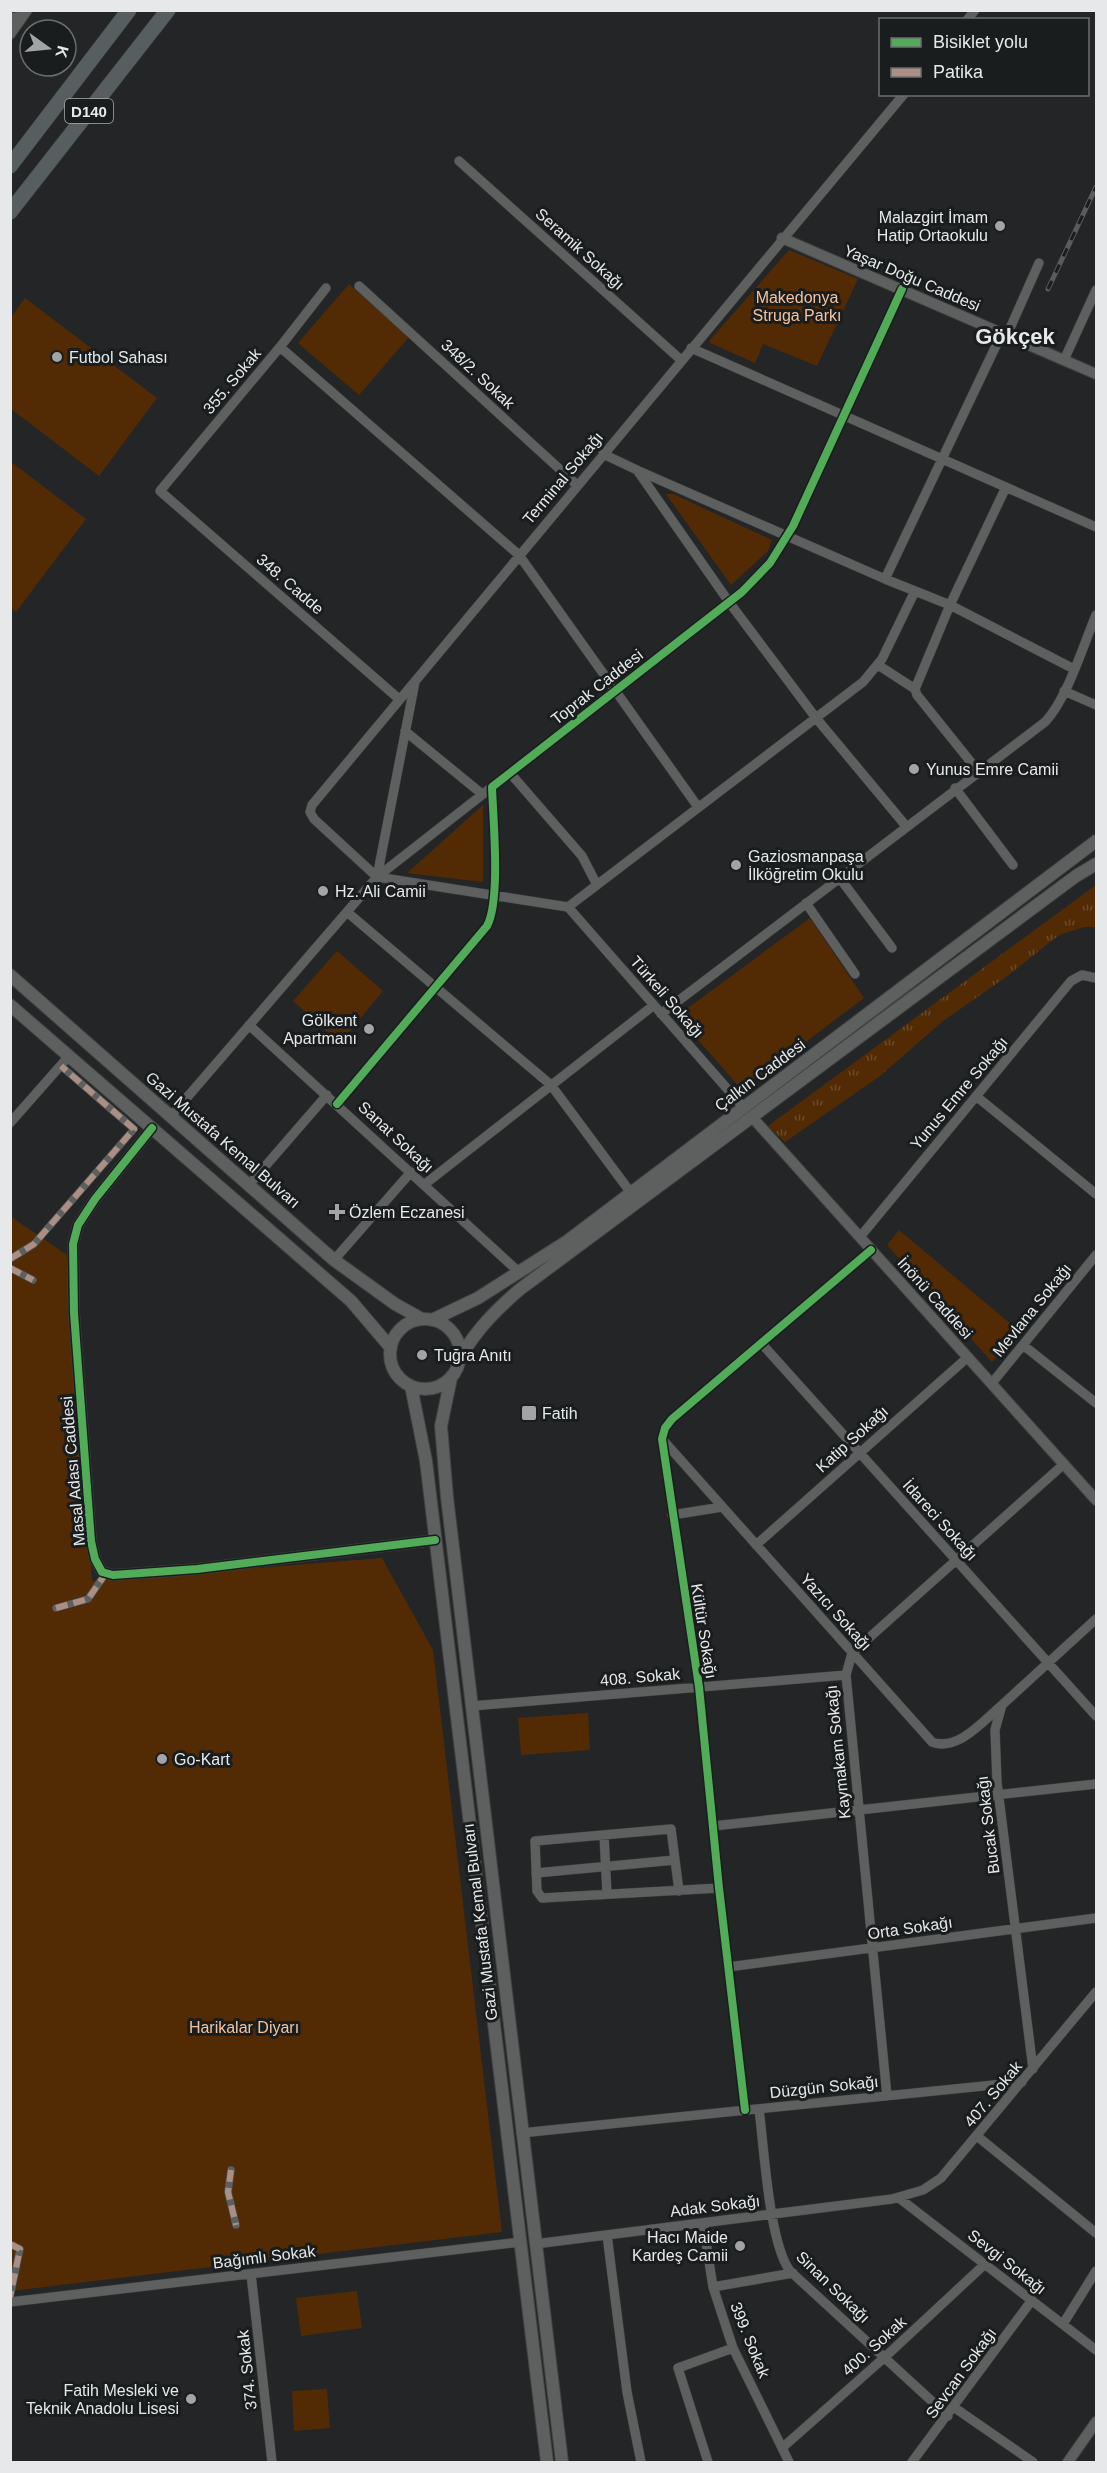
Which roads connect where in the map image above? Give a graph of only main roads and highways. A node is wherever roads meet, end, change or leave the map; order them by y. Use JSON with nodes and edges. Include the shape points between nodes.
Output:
{"nodes":[{"id":1,"x":129,"y":10,"type":"edge"},
{"id":2,"x":168,"y":10,"type":"edge"},
{"id":3,"x":10,"y":166,"type":"edge"},
{"id":4,"x":10,"y":212,"type":"edge"},
{"id":5,"x":1096,"y":841,"type":"edge"},
{"id":6,"x":1096,"y":864,"type":"edge"},
{"id":7,"x":10,"y":975,"type":"edge"},
{"id":8,"x":10,"y":1005,"type":"edge"},
{"id":9,"x":748,"y":1112,"type":"junction"},
{"id":10,"x":427,"y":1320,"type":"junction"},
{"id":11,"x":391,"y":1348,"type":"junction"},
{"id":12,"x":460,"y":1358,"type":"junction"},
{"id":13,"x":451,"y":1378,"type":"junction"},
{"id":14,"x":411,"y":1386,"type":"junction"},
{"id":15,"x":547,"y":2463,"type":"edge"},
{"id":16,"x":562,"y":2463,"type":"edge"}],
"edges":[{"from":1,"to":3,"type":"highway","number":"D140"},
{"from":2,"to":4,"type":"highway","number":"D140"},
{"from":5,"to":9,"type":"main road","name":"Çalkın Caddesi"},
{"from":6,"to":9,"type":"main road","name":"Çalkın Caddesi"},
{"from":7,"to":10,"type":"main road","name":"Gazi Mustafa Kemal Bulvarı","via":[[334,1260],[395,1304]]},
{"from":8,"to":11,"type":"main road","via":[[65,1061],[152,1128],[351,1301]]},
{"from":9,"to":10,"type":"main road","name":"Çalkın Caddesi","via":[[520,1273],[478,1298]]},
{"from":9,"to":12,"type":"main road","name":"Çalkın Caddesi","via":[[519,1290],[475,1332]]},
{"from":10,"to":11,"type":"main road","via":[[402,1328]]},
{"from":10,"to":12,"type":"main road","via":[[442,1323],[456,1337]]},
{"from":11,"to":14,"type":"main road","via":[[395,1371]]},
{"from":12,"to":13,"type":"main road"},
{"from":13,"to":14,"type":"main road","via":[[432,1388]]},
{"from":13,"to":16,"type":"main road","name":"Gazi Mustafa Kemal Bulvarı","via":[[441,1426],[447,1497]]},
{"from":14,"to":15,"type":"main road","name":"Gazi Mustafa Kemal Bulvarı","via":[[426,1461]]}]}
